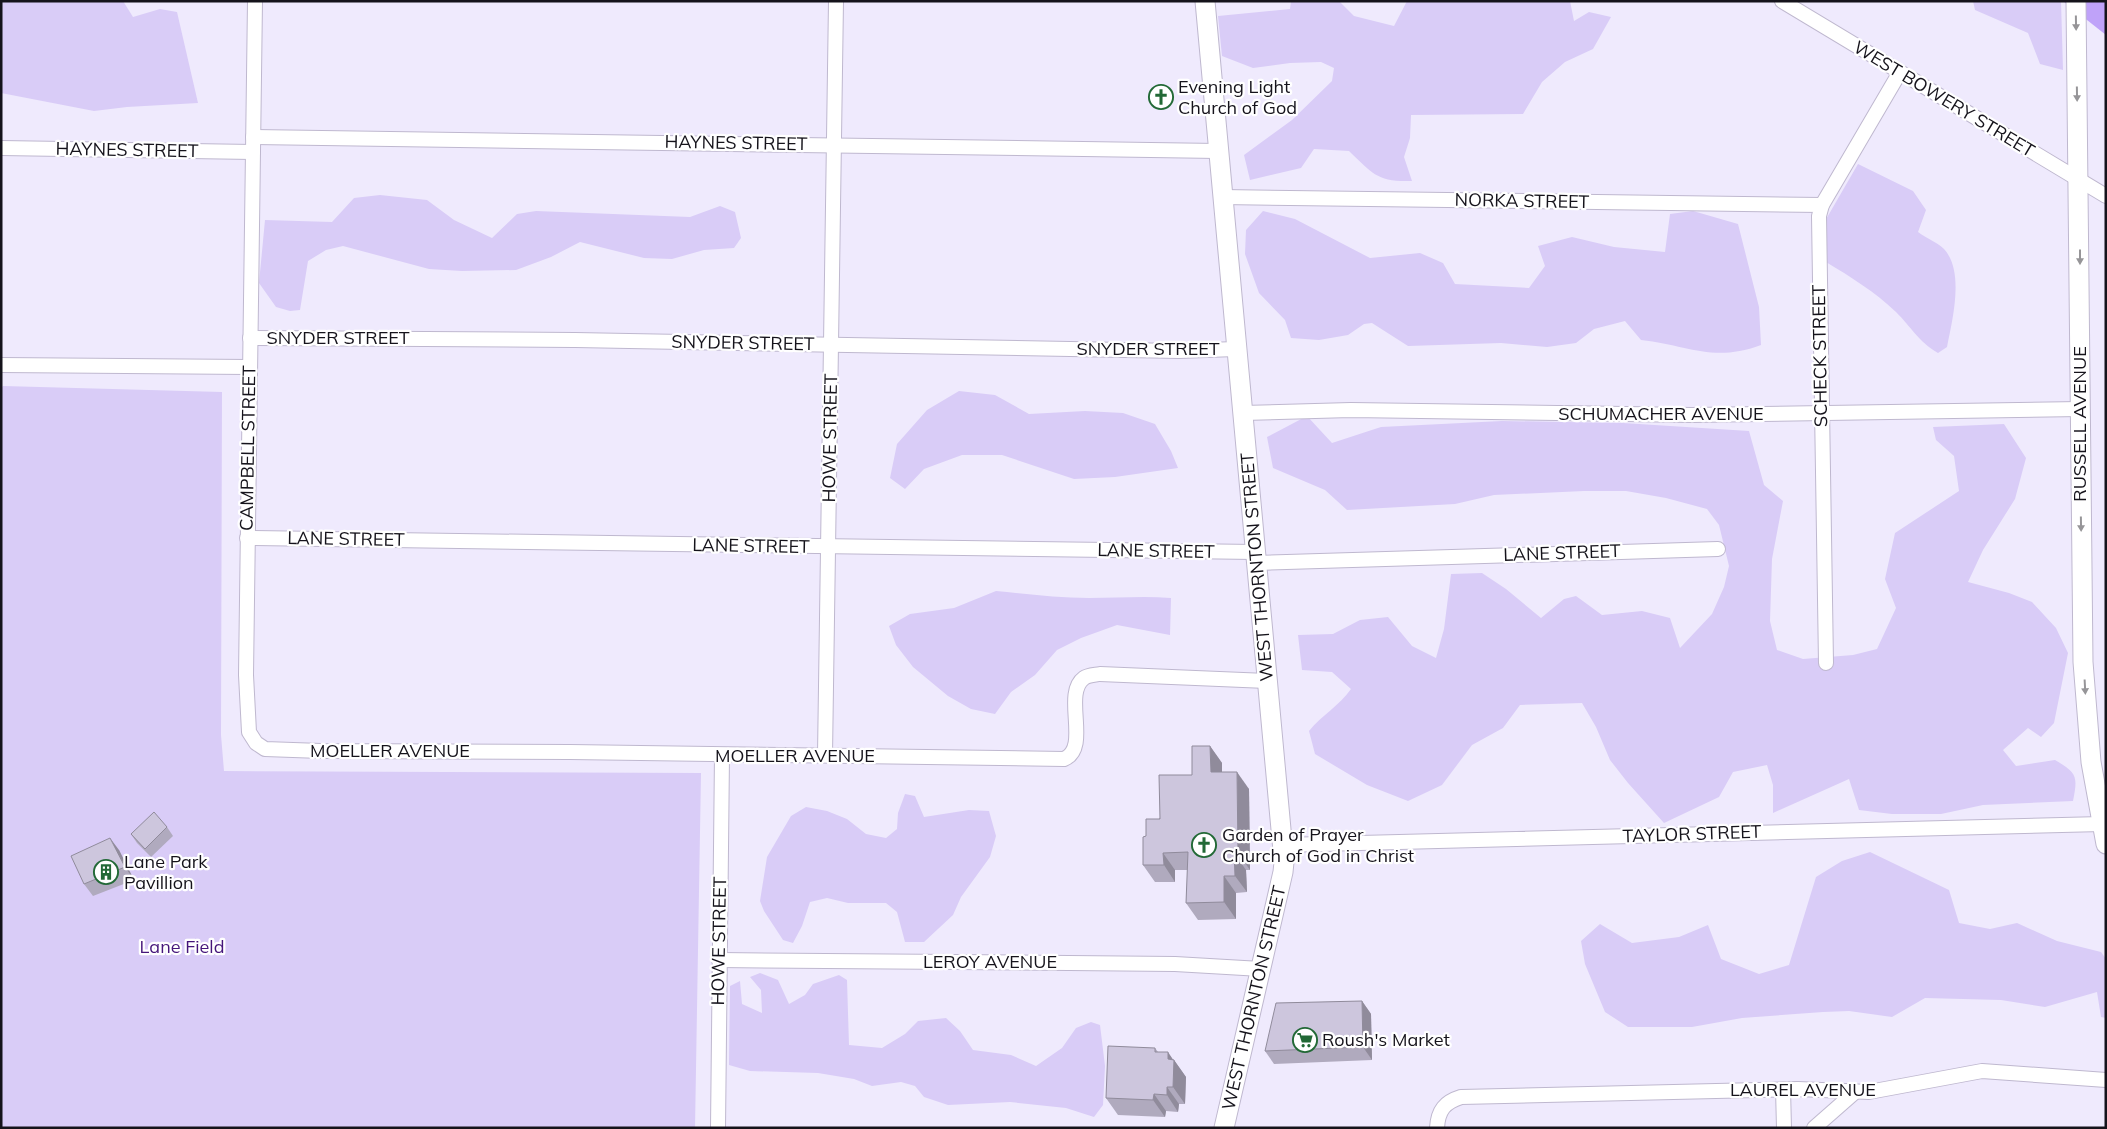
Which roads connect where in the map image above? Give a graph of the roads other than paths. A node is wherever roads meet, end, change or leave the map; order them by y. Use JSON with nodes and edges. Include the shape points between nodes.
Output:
{"nodes":[{"id":1,"x":255,"y":1,"type":"edge"},
{"id":2,"x":836,"y":1,"type":"edge"},
{"id":3,"x":1205,"y":1,"type":"edge"},
{"id":4,"x":1782,"y":1,"type":"edge"},
{"id":5,"x":2076,"y":1,"type":"edge"},
{"id":6,"x":1900,"y":72,"type":"junction"},
{"id":7,"x":253,"y":137,"type":"junction"},
{"id":8,"x":834,"y":145,"type":"junction"},
{"id":9,"x":1,"y":148,"type":"edge"},
{"id":10,"x":1218,"y":151,"type":"junction"},
{"id":11,"x":253,"y":152,"type":"junction"},
{"id":12,"x":2079,"y":180,"type":"junction"},
{"id":13,"x":1222,"y":196,"type":"junction"},
{"id":14,"x":2106,"y":196,"type":"edge"},
{"id":15,"x":1822,"y":205,"type":"junction"},
{"id":16,"x":250,"y":338,"type":"junction"},
{"id":17,"x":831,"y":345,"type":"junction"},
{"id":18,"x":1236,"y":349,"type":"junction"},
{"id":19,"x":1,"y":365,"type":"edge"},
{"id":20,"x":249,"y":367,"type":"junction"},
{"id":21,"x":2080,"y":409,"type":"junction"},
{"id":22,"x":1243,"y":412,"type":"junction"},
{"id":23,"x":1822,"y":413,"type":"junction"},
{"id":24,"x":247,"y":538,"type":"junction"},
{"id":25,"x":828,"y":547,"type":"junction"},
{"id":26,"x":1718,"y":549,"type":"dead end"},
{"id":27,"x":1255,"y":557,"type":"junction"},
{"id":28,"x":1826,"y":663,"type":"dead end"},
{"id":29,"x":1267,"y":681,"type":"junction"},
{"id":30,"x":256,"y":743,"type":"joint"},
{"id":31,"x":722,"y":755,"type":"junction"},
{"id":32,"x":826,"y":755,"type":"junction"},
{"id":33,"x":2102,"y":824,"type":"junction"},
{"id":34,"x":2106,"y":844,"type":"edge"},
{"id":35,"x":1282,"y":845,"type":"junction"},
{"id":36,"x":719,"y":960,"type":"junction"},
{"id":37,"x":1261,"y":968,"type":"junction"},
{"id":38,"x":2106,"y":1080,"type":"edge"},
{"id":39,"x":1783,"y":1089,"type":"junction"},
{"id":40,"x":1855,"y":1092,"type":"junction"},
{"id":41,"x":718,"y":1128,"type":"edge"},
{"id":42,"x":1224,"y":1128,"type":"edge"},
{"id":43,"x":1437,"y":1128,"type":"edge"},
{"id":44,"x":1784,"y":1128,"type":"edge"},
{"id":45,"x":1814,"y":1128,"type":"edge"}],
"edges":[{"from":1,"to":7,"type":"street","name":"CAMPBELL STREET"},
{"from":2,"to":8,"type":"street","name":"HOWE STREET"},
{"from":3,"to":10,"type":"main road","name":"WEST THORNTON STREET"},
{"from":4,"to":6,"type":"street","name":"WEST BOWERY STREET"},
{"from":5,"to":12,"type":"main road","name":"RUSSELL AVENUE","one_way":true},
{"from":6,"to":12,"type":"street","name":"WEST BOWERY STREET"},
{"from":6,"to":15,"type":"street","name":"SCHECK STREET"},
{"from":7,"to":8,"type":"street","name":"HAYNES STREET"},
{"from":7,"to":11,"type":"street","name":"CAMPBELL STREET"},
{"from":8,"to":10,"type":"street","name":"HAYNES STREET"},
{"from":8,"to":17,"type":"street","name":"HOWE STREET"},
{"from":9,"to":11,"type":"street","name":"HAYNES STREET"},
{"from":10,"to":13,"type":"main road","name":"WEST THORNTON STREET"},
{"from":11,"to":16,"type":"street","name":"CAMPBELL STREET"},
{"from":12,"to":14,"type":"street","name":"WEST BOWERY STREET"},
{"from":12,"to":21,"type":"main road","name":"RUSSELL AVENUE","one_way":true},
{"from":13,"to":15,"type":"street","name":"NORKA STREET"},
{"from":13,"to":18,"type":"main road","name":"WEST THORNTON STREET"},
{"from":15,"to":23,"type":"street","name":"SCHECK STREET","via":[[1817,229]]},
{"from":16,"to":17,"type":"street","name":"SNYDER STREET"},
{"from":16,"to":20,"type":"street","name":"CAMPBELL STREET"},
{"from":17,"to":18,"type":"street","name":"SNYDER STREET","via":[[1179,351]]},
{"from":17,"to":25,"type":"street","name":"HOWE STREET"},
{"from":18,"to":22,"type":"main road","name":"WEST THORNTON STREET"},
{"from":19,"to":20,"type":"street","name":"SNYDER STREET"},
{"from":20,"to":24,"type":"street","name":"CAMPBELL STREET"},
{"from":21,"to":23,"type":"street","name":"SCHUMACHER AVENUE"},
{"from":21,"to":33,"type":"main road","name":"RUSSELL AVENUE","one_way":true,"via":[[2083,662],[2091,762]]},
{"from":22,"to":23,"type":"street","name":"SCHUMACHER AVENUE"},
{"from":22,"to":27,"type":"main road","name":"WEST THORNTON STREET"},
{"from":23,"to":28,"type":"street","name":"SCHECK STREET"},
{"from":24,"to":25,"type":"street","name":"LANE STREET"},
{"from":24,"to":30,"type":"street","name":"CAMPBELL STREET","via":[[246,675],[249,732]]},
{"from":25,"to":27,"type":"street","name":"LANE STREET"},
{"from":25,"to":32,"type":"street","name":"HOWE STREET"},
{"from":26,"to":27,"type":"street","name":"LANE STREET"},
{"from":27,"to":29,"type":"main road","name":"WEST THORNTON STREET"},
{"from":29,"to":32,"type":"street","name":"MOELLER AVENUE","via":[[1100,674],[1083,678],[1078,686],[1073,752],[1064,759]]},
{"from":29,"to":35,"type":"main road","name":"WEST THORNTON STREET"},
{"from":30,"to":31,"type":"street","name":"MOELLER AVENUE","via":[[265,749],[321,751]]},
{"from":31,"to":32,"type":"street","name":"MOELLER AVENUE"},
{"from":31,"to":36,"type":"street","name":"HOWE STREET"},
{"from":33,"to":34,"type":"main road","name":"RUSSELL AVENUE"},
{"from":33,"to":35,"type":"street","name":"TAYLOR STREET"},
{"from":35,"to":37,"type":"main road","name":"WEST THORNTON STREET","via":[[1284,872]]},
{"from":36,"to":37,"type":"street","name":"LEROY AVENUE","via":[[1175,964]]},
{"from":36,"to":41,"type":"street","name":"HOWE STREET"},
{"from":37,"to":42,"type":"main road","name":"WEST THORNTON STREET"},
{"from":38,"to":40,"type":"street","name":"LAUREL AVENUE","via":[[1982,1070],[1882,1090]]},
{"from":39,"to":40,"type":"street","name":"LAUREL AVENUE"},
{"from":39,"to":43,"type":"street","name":"LAUREL AVENUE","via":[[1461,1097],[1442,1108]]},
{"from":39,"to":44,"type":"street"},
{"from":40,"to":45,"type":"street"}]}
